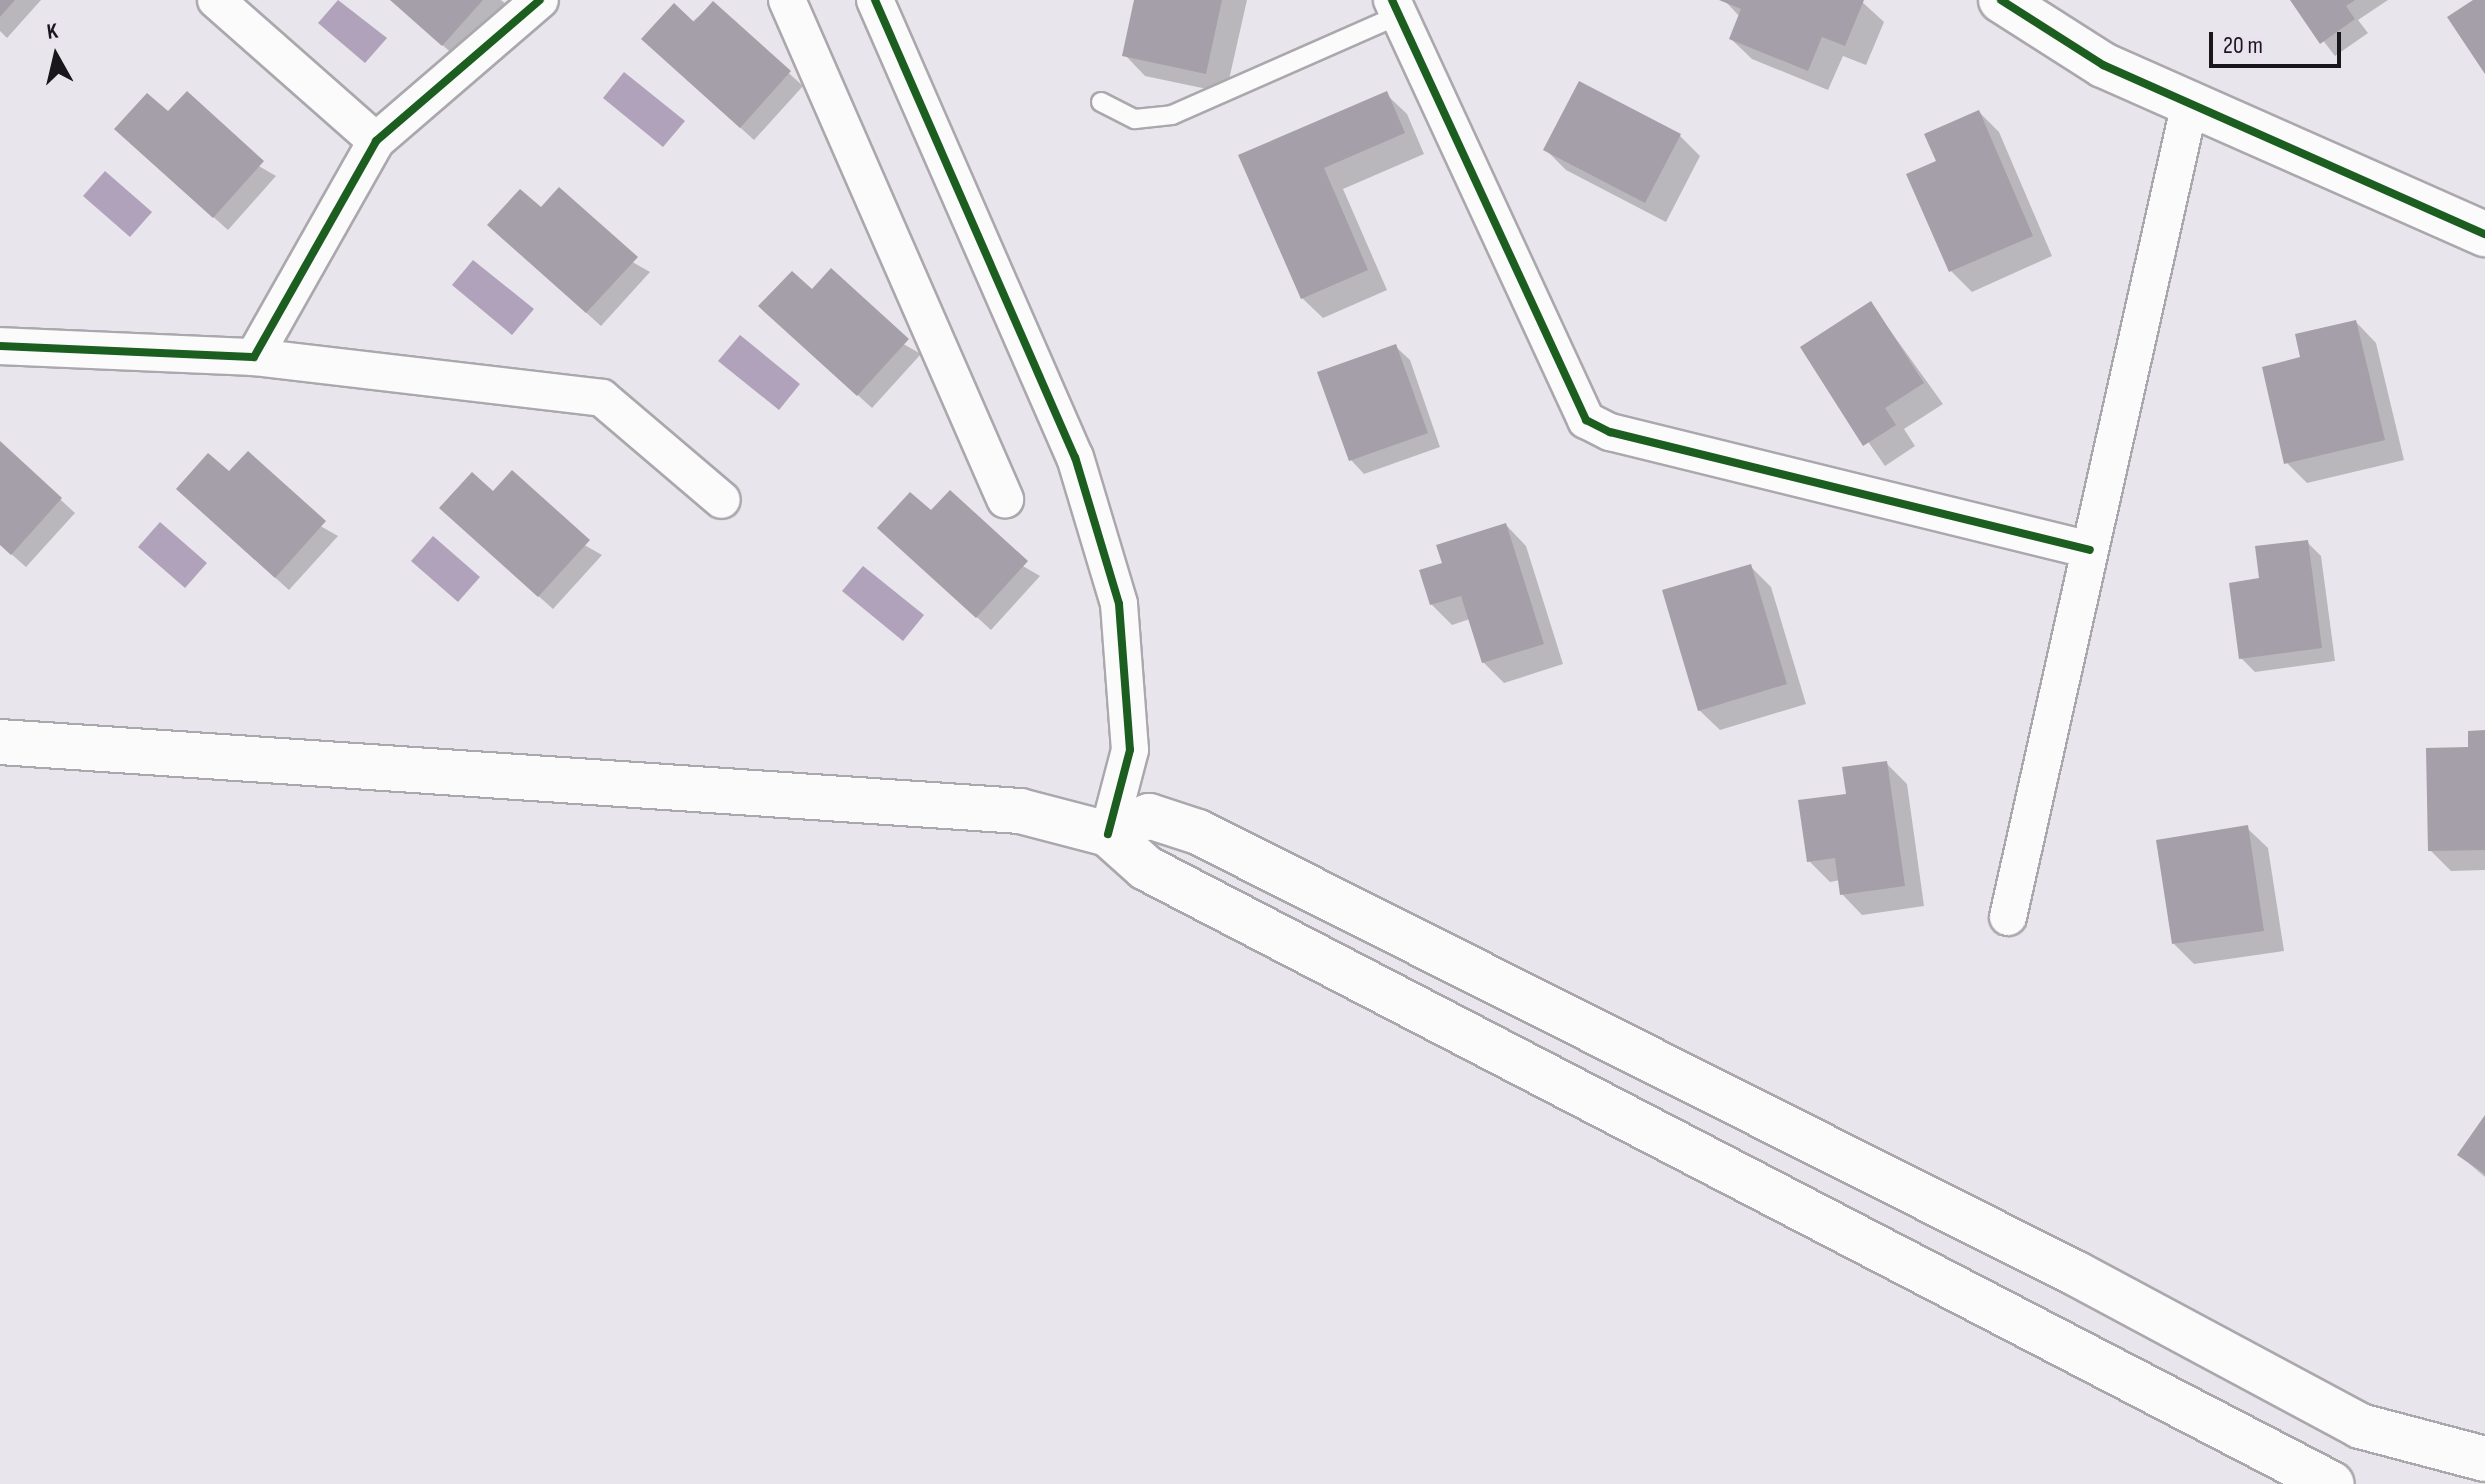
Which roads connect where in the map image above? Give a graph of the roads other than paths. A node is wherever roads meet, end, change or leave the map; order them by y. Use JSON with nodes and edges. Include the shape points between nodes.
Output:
{"nodes":[{"id":1,"x":216,"y":0,"type":"edge"},
{"id":2,"x":540,"y":0,"type":"edge"},
{"id":3,"x":787,"y":0,"type":"edge"},
{"id":4,"x":875,"y":0,"type":"edge"},
{"id":5,"x":2001,"y":0,"type":"edge"},
{"id":6,"x":1396,"y":8,"type":"edge"},
{"id":7,"x":1101,"y":102,"type":"dead end"},
{"id":8,"x":2190,"y":103,"type":"junction"},
{"id":9,"x":376,"y":141,"type":"junction"},
{"id":10,"x":2485,"y":234,"type":"edge"},
{"id":11,"x":0,"y":346,"type":"edge"},
{"id":12,"x":254,"y":357,"type":"junction"},
{"id":13,"x":1005,"y":499,"type":"dead end"},
{"id":14,"x":722,"y":500,"type":"dead end"},
{"id":15,"x":2090,"y":550,"type":"junction"},
{"id":16,"x":0,"y":742,"type":"edge"},
{"id":17,"x":1108,"y":834,"type":"junction"},
{"id":18,"x":2008,"y":917,"type":"dead end"},
{"id":19,"x":2485,"y":1459,"type":"edge"},
{"id":20,"x":2332,"y":1484,"type":"edge"}],
"edges":[{"from":1,"to":9,"type":"street"},
{"from":2,"to":9,"type":"street"},
{"from":3,"to":13,"type":"street"},
{"from":4,"to":17,"type":"street","via":[[1075,457],[1119,604],[1130,750]]},
{"from":5,"to":8,"type":"main road","via":[[2051,39]]},
{"from":6,"to":7,"type":"lane","via":[[1172,115],[1135,119]]},
{"from":6,"to":15,"type":"street","via":[[1586,420],[1610,432]]},
{"from":8,"to":10,"type":"main road"},
{"from":8,"to":15,"type":"street"},
{"from":9,"to":12,"type":"street"},
{"from":11,"to":12,"type":"street"},
{"from":12,"to":14,"type":"street","via":[[602,398]]},
{"from":15,"to":18,"type":"street"},
{"from":16,"to":17,"type":"main road","via":[[1020,811]]},
{"from":17,"to":19,"type":"main road","via":[[1149,816],[1198,832],[2077,1274],[2360,1426]]},
{"from":17,"to":20,"type":"main road","via":[[1146,868]]}]}
